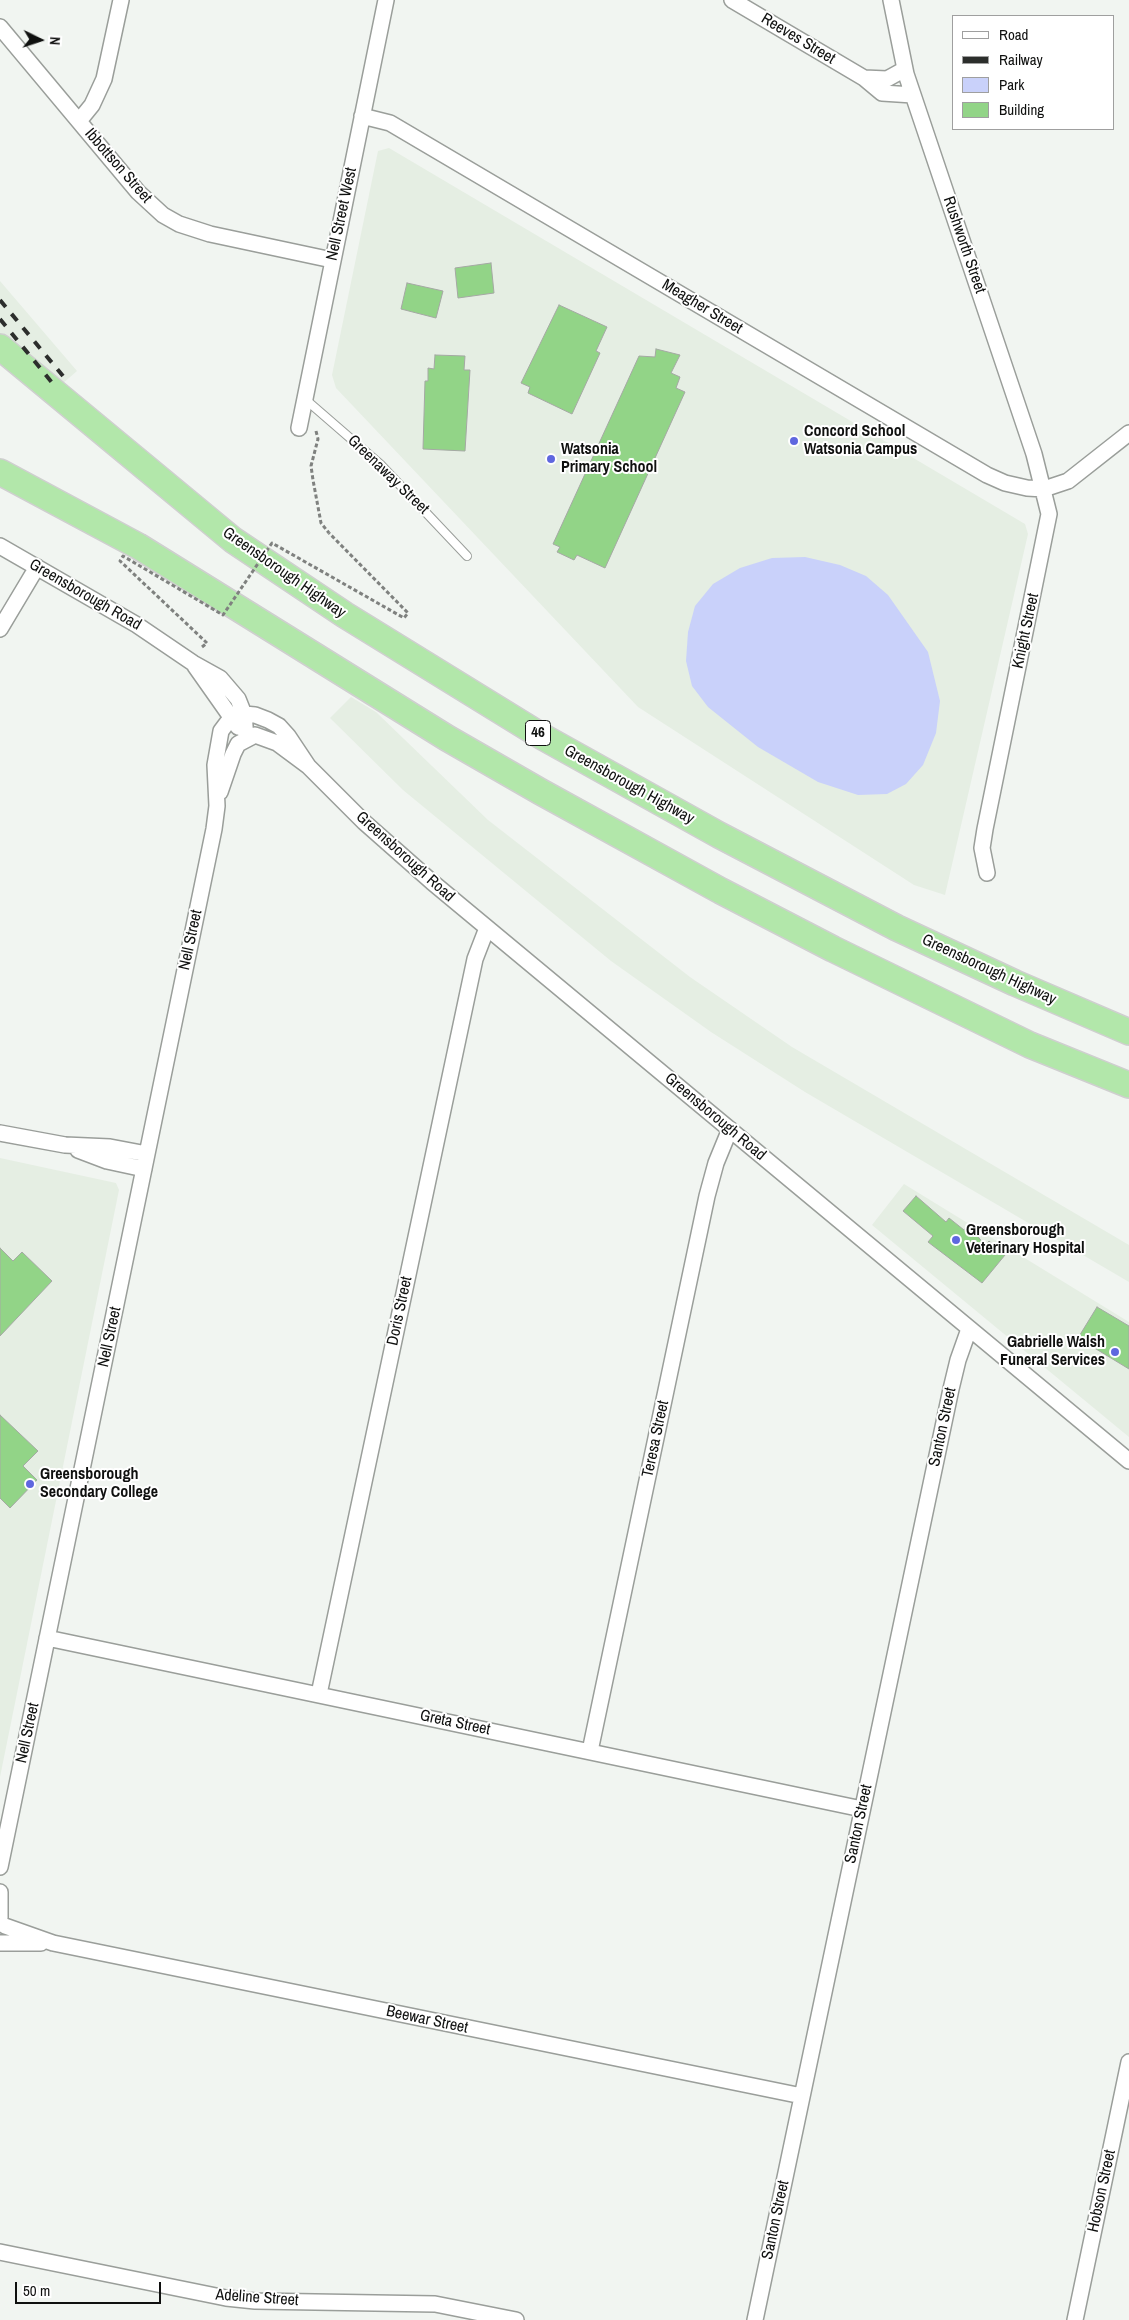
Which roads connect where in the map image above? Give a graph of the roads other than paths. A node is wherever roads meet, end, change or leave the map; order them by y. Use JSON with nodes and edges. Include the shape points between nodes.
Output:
{"nodes":[{"id":1,"x":121,"y":0,"type":"edge"},
{"id":2,"x":386,"y":0,"type":"edge"},
{"id":3,"x":732,"y":0,"type":"edge"},
{"id":4,"x":891,"y":0,"type":"edge"},
{"id":5,"x":0,"y":27,"type":"edge"},
{"id":6,"x":906,"y":69,"type":"junction"},
{"id":7,"x":864,"y":78,"type":"junction"},
{"id":8,"x":914,"y":95,"type":"junction"},
{"id":9,"x":362,"y":116,"type":"junction"},
{"id":10,"x":79,"y":121,"type":"junction"},
{"id":11,"x":332,"y":260,"type":"junction"},
{"id":12,"x":0,"y":347,"type":"edge"},
{"id":13,"x":305,"y":399,"type":"junction"},
{"id":14,"x":306,"y":427,"type":"road end"},
{"id":15,"x":1129,"y":433,"type":"edge"},
{"id":16,"x":0,"y":472,"type":"edge"},
{"id":17,"x":1044,"y":489,"type":"junction"},
{"id":18,"x":0,"y":546,"type":"edge"},
{"id":19,"x":467,"y":556,"type":"dead end"},
{"id":20,"x":37,"y":567,"type":"junction"},
{"id":21,"x":0,"y":629,"type":"edge"},
{"id":22,"x":238,"y":717,"type":"junction"},
{"id":23,"x":246,"y":738,"type":"junction"},
{"id":24,"x":308,"y":766,"type":"junction"},
{"id":25,"x":216,"y":806,"type":"junction"},
{"id":26,"x":987,"y":873,"type":"dead end"},
{"id":27,"x":487,"y":928,"type":"junction"},
{"id":28,"x":1129,"y":1032,"type":"edge"},
{"id":29,"x":1129,"y":1085,"type":"edge"},
{"id":30,"x":730,"y":1129,"type":"junction"},
{"id":31,"x":0,"y":1133,"type":"edge"},
{"id":32,"x":145,"y":1161,"type":"junction"},
{"id":33,"x":969,"y":1329,"type":"junction"},
{"id":34,"x":1129,"y":1461,"type":"edge"},
{"id":35,"x":47,"y":1638,"type":"junction"},
{"id":36,"x":319,"y":1694,"type":"junction"},
{"id":37,"x":590,"y":1750,"type":"junction"},
{"id":38,"x":862,"y":1809,"type":"junction"},
{"id":39,"x":0,"y":1867,"type":"edge"},
{"id":40,"x":0,"y":1892,"type":"edge"},
{"id":41,"x":2,"y":1920,"type":"edge"},
{"id":42,"x":0,"y":1943,"type":"edge"},
{"id":43,"x":53,"y":1943,"type":"junction"},
{"id":44,"x":1129,"y":2062,"type":"edge"},
{"id":45,"x":802,"y":2096,"type":"junction"},
{"id":46,"x":0,"y":2252,"type":"edge"},
{"id":47,"x":516,"y":2320,"type":"edge"},
{"id":48,"x":755,"y":2320,"type":"edge"},
{"id":49,"x":1075,"y":2320,"type":"edge"}],
"edges":[{"from":1,"to":10,"type":"street","via":[[104,79],[92,105]]},
{"from":2,"to":9,"type":"street","name":"Nell Street West"},
{"from":3,"to":7,"type":"street","name":"Reeves Street"},
{"from":4,"to":6,"type":"street","name":"Rushworth Street"},
{"from":5,"to":10,"type":"street","name":"Ibbottson Street"},
{"from":6,"to":7,"type":"street","via":[[887,79]]},
{"from":6,"to":8,"type":"street","name":"Rushworth Street"},
{"from":7,"to":8,"type":"street","name":"Reeves Street","via":[[882,93]]},
{"from":8,"to":17,"type":"street","name":"Rushworth Street"},
{"from":9,"to":11,"type":"street","name":"Nell Street West"},
{"from":9,"to":17,"type":"street","name":"Meagher Street","via":[[390,123],[987,475],[1018,487]]},
{"from":10,"to":11,"type":"street","name":"Ibbottson Street","via":[[138,192],[179,224],[210,234]]},
{"from":11,"to":13,"type":"street","name":"Nell Street West"},
{"from":12,"to":28,"type":"highway","name":"Greensborough Highway","number":"46","via":[[233,540],[345,616],[535,732],[719,835],[897,928]]},
{"from":13,"to":14,"type":"street","name":"Nell Street West"},
{"from":13,"to":19,"type":"lane","name":"Greenaway Street","via":[[380,464]]},
{"from":15,"to":17,"type":"street","via":[[1078,474]]},
{"from":16,"to":29,"type":"highway","via":[[138,546],[447,738],[721,891],[1030,1044]]},
{"from":17,"to":26,"type":"street","name":"Knight Street","via":[[1048,526],[985,829],[982,848]]},
{"from":18,"to":20,"type":"street","name":"Greensborough Road"},
{"from":20,"to":21,"type":"street"},
{"from":20,"to":22,"type":"street","name":"Greensborough Road","via":[[137,625],[193,663]]},
{"from":22,"to":23,"type":"street","name":"Greensborough Road"},
{"from":22,"to":24,"type":"street","name":"Greensborough Road","via":[[255,715],[279,726]]},
{"from":22,"to":25,"type":"street","name":"Nell Street","via":[[221,731],[217,746],[214,765]]},
{"from":23,"to":24,"type":"street","name":"Greensborough Road","via":[[255,735],[266,737]]},
{"from":23,"to":25,"type":"street","name":"Nell Street","via":[[233,754]]},
{"from":24,"to":27,"type":"street","name":"Greensborough Road","via":[[372,829]]},
{"from":25,"to":32,"type":"street","name":"Nell Street","via":[[214,829]]},
{"from":27,"to":30,"type":"street","name":"Greensborough Road"},
{"from":27,"to":36,"type":"street","name":"Doris Street","via":[[475,959]]},
{"from":30,"to":33,"type":"street","name":"Greensborough Road"},
{"from":30,"to":37,"type":"street","name":"Teresa Street","via":[[716,1163],[708,1196]]},
{"from":31,"to":32,"type":"street","via":[[65,1145],[107,1161]]},
{"from":32,"to":35,"type":"street","name":"Nell Street"},
{"from":33,"to":34,"type":"street","name":"Greensborough Road"},
{"from":33,"to":38,"type":"street","name":"Santon Street","via":[[951,1389]]},
{"from":35,"to":36,"type":"street","name":"Greta Street"},
{"from":35,"to":39,"type":"street","name":"Nell Street"},
{"from":36,"to":37,"type":"street","name":"Greta Street"},
{"from":37,"to":38,"type":"street","name":"Greta Street"},
{"from":38,"to":45,"type":"street","name":"Santon Street"},
{"from":40,"to":41,"type":"street"},
{"from":41,"to":42,"type":"street","via":[[4,1938]]},
{"from":41,"to":43,"type":"street","name":"Beewar Street"},
{"from":42,"to":43,"type":"street","name":"Beewar Street"},
{"from":43,"to":45,"type":"street","name":"Beewar Street"},
{"from":44,"to":49,"type":"street","name":"Hobson Street"},
{"from":45,"to":48,"type":"street","name":"Santon Street"},
{"from":46,"to":47,"type":"street","name":"Adeline Street","via":[[226,2298],[435,2304]]}]}
